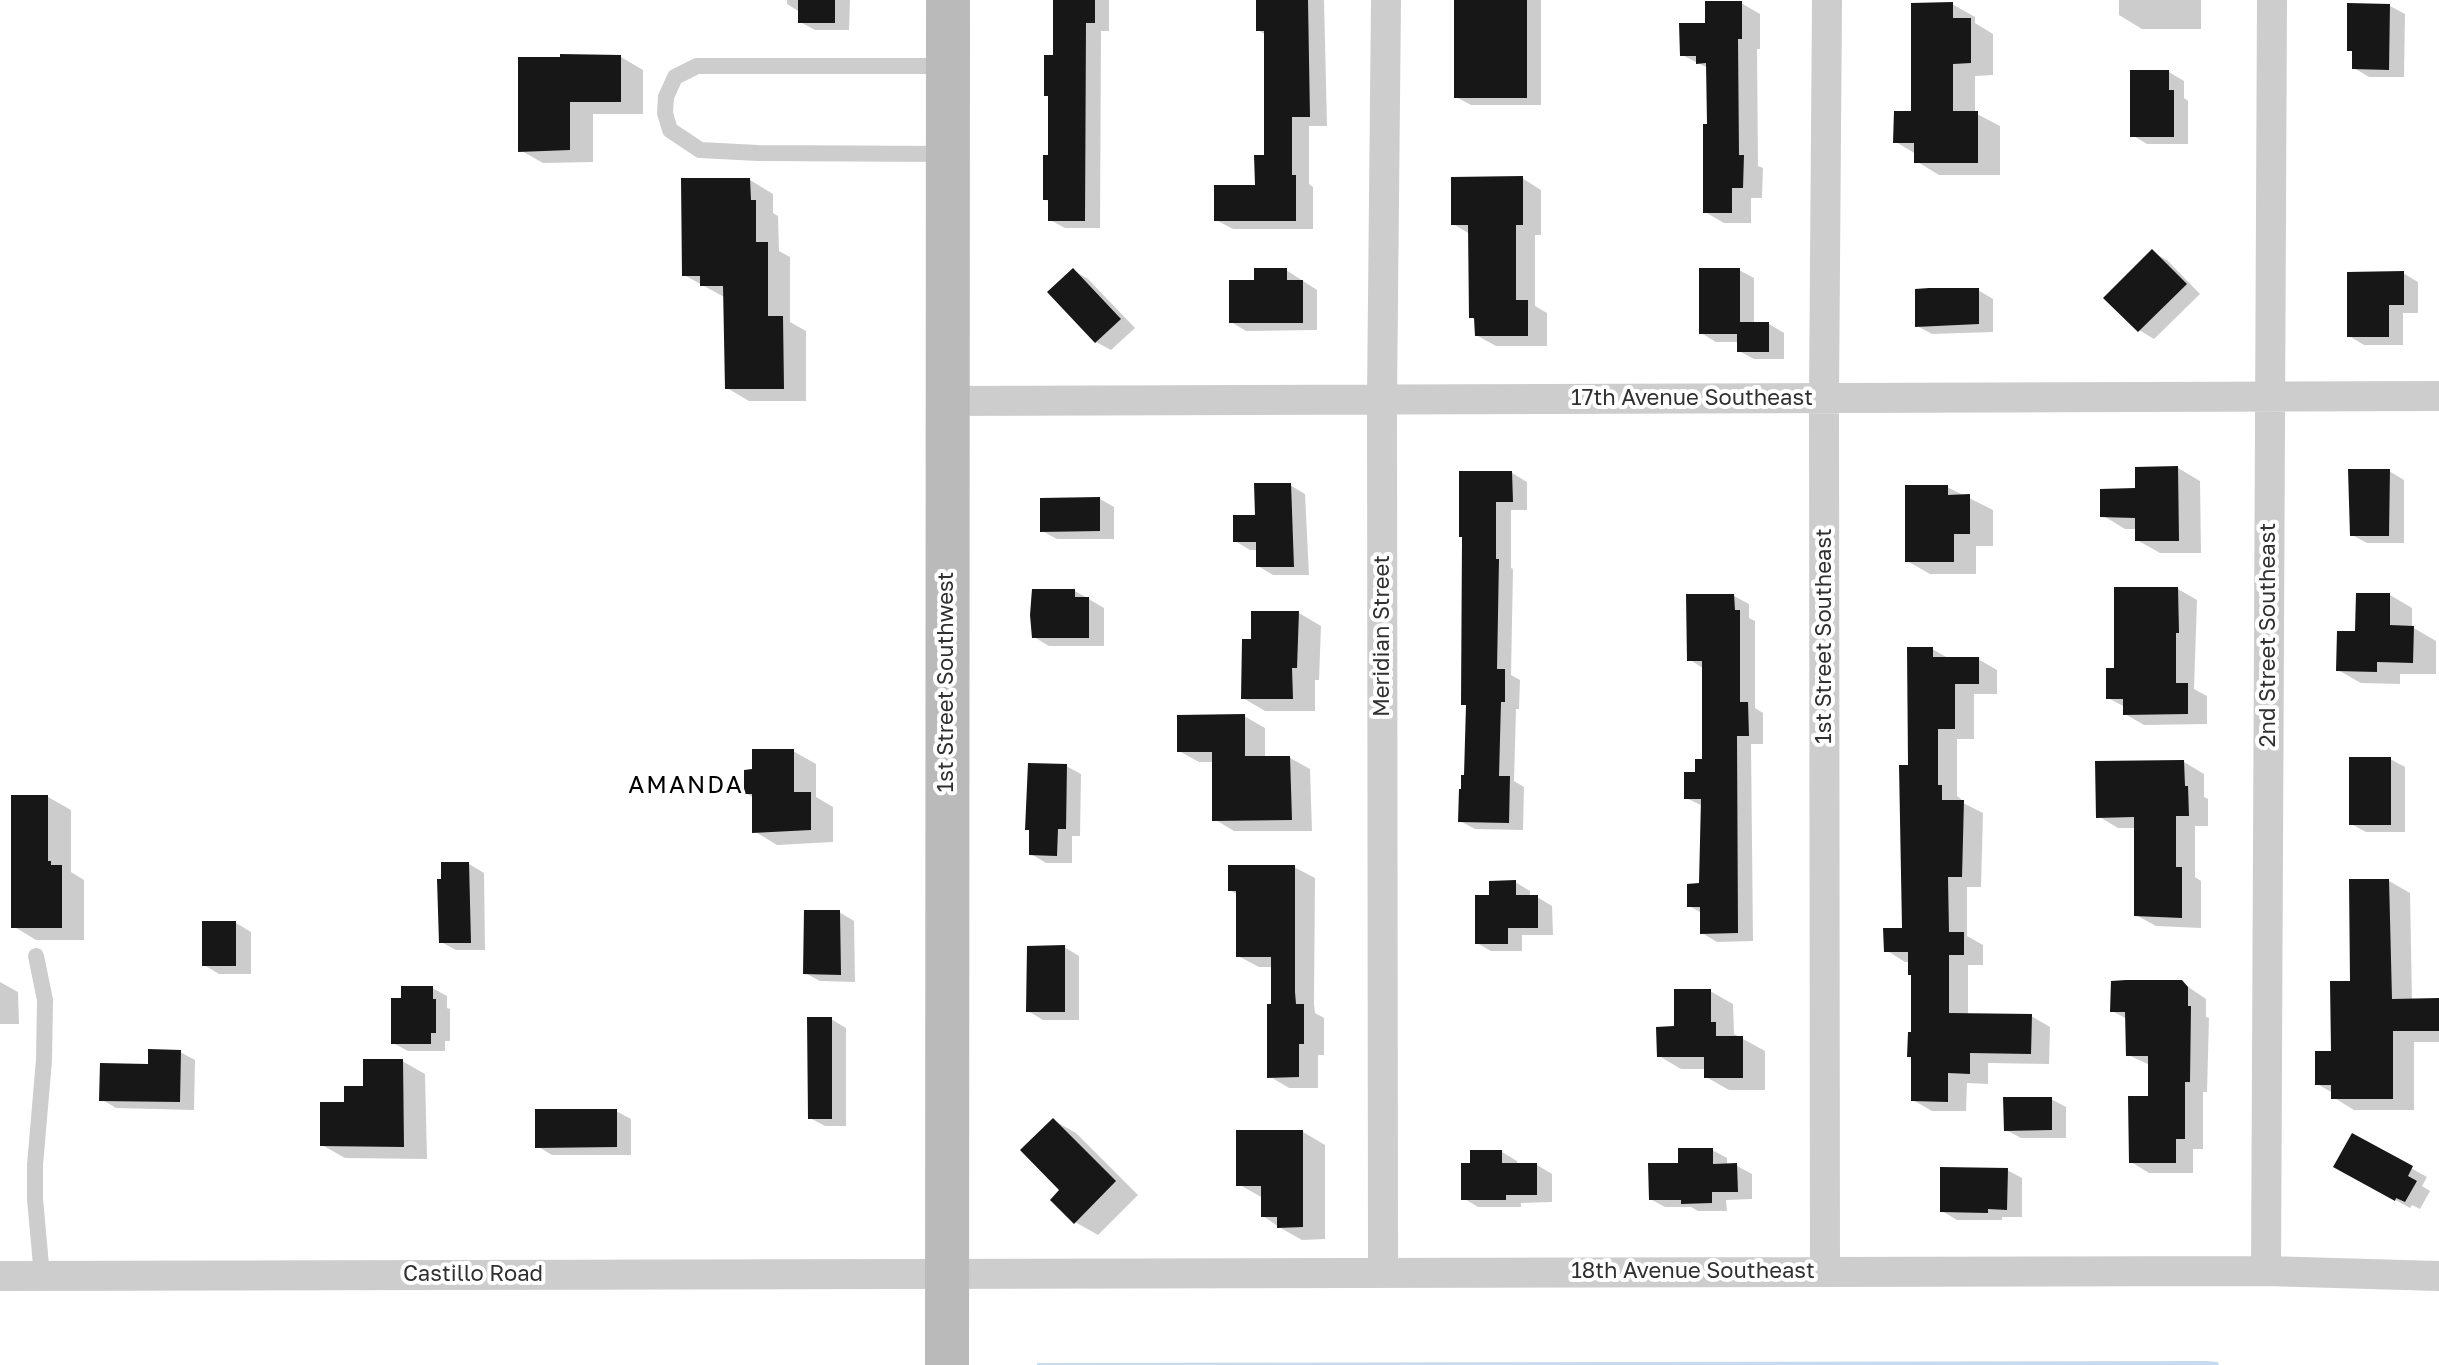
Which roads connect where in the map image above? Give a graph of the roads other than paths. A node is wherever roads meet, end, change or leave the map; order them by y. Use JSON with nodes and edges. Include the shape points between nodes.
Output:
{"nodes":[{"id":1,"x":948,"y":0,"type":"edge"},
{"id":2,"x":1386,"y":0,"type":"edge"},
{"id":3,"x":1827,"y":0,"type":"edge"},
{"id":4,"x":2272,"y":0,"type":"edge"},
{"id":5,"x":947,"y":66,"type":"junction"},
{"id":6,"x":947,"y":154,"type":"junction"},
{"id":7,"x":2269,"y":395,"type":"junction"},
{"id":8,"x":2439,"y":396,"type":"edge"},
{"id":9,"x":1824,"y":397,"type":"junction"},
{"id":10,"x":1382,"y":399,"type":"junction"},
{"id":11,"x":946,"y":401,"type":"junction"},
{"id":12,"x":36,"y":956,"type":"dead end"},
{"id":13,"x":1825,"y":1271,"type":"junction"},
{"id":14,"x":2266,"y":1271,"type":"junction"},
{"id":15,"x":1383,"y":1272,"type":"junction"},
{"id":16,"x":947,"y":1273,"type":"junction"},
{"id":17,"x":0,"y":1276,"type":"edge"},
{"id":18,"x":42,"y":1276,"type":"junction"},
{"id":19,"x":2439,"y":1276,"type":"edge"},
{"id":20,"x":947,"y":1365,"type":"edge"}],
"edges":[{"from":1,"to":5,"type":"street","name":"1st Street Southwest"},
{"from":2,"to":10,"type":"street","name":"Meridian Street"},
{"from":3,"to":9,"type":"street","name":"1st Street Southeast"},
{"from":4,"to":7,"type":"street","name":"2nd Street Southeast"},
{"from":5,"to":6,"type":"street","name":"1st Street Southwest"},
{"from":5,"to":6,"type":"lane","via":[[697,66],[675,77],[665,113],[670,130],[700,150]]},
{"from":6,"to":11,"type":"street","name":"1st Street Southwest"},
{"from":7,"to":8,"type":"street","name":"17th Avenue Southeast"},
{"from":7,"to":9,"type":"street","name":"17th Avenue Southeast"},
{"from":7,"to":14,"type":"street","name":"2nd Street Southeast"},
{"from":9,"to":10,"type":"street","name":"17th Avenue Southeast"},
{"from":9,"to":13,"type":"street","name":"1st Street Southeast"},
{"from":10,"to":11,"type":"street","name":"17th Avenue Southeast"},
{"from":10,"to":15,"type":"street","name":"Meridian Street"},
{"from":11,"to":16,"type":"street","name":"1st Street Southwest"},
{"from":12,"to":18,"type":"lane","via":[[45,1000],[35,1165]]},
{"from":13,"to":14,"type":"street","name":"18th Avenue Southeast"},
{"from":13,"to":15,"type":"street","name":"18th Avenue Southeast"},
{"from":14,"to":19,"type":"street","name":"18th Avenue Southeast"},
{"from":15,"to":16,"type":"street","name":"18th Avenue Southeast"},
{"from":16,"to":18,"type":"street","name":"Castillo Road"},
{"from":16,"to":20,"type":"street","name":"1st Street Southwest"},
{"from":17,"to":18,"type":"street","name":"Castillo Road"}]}
